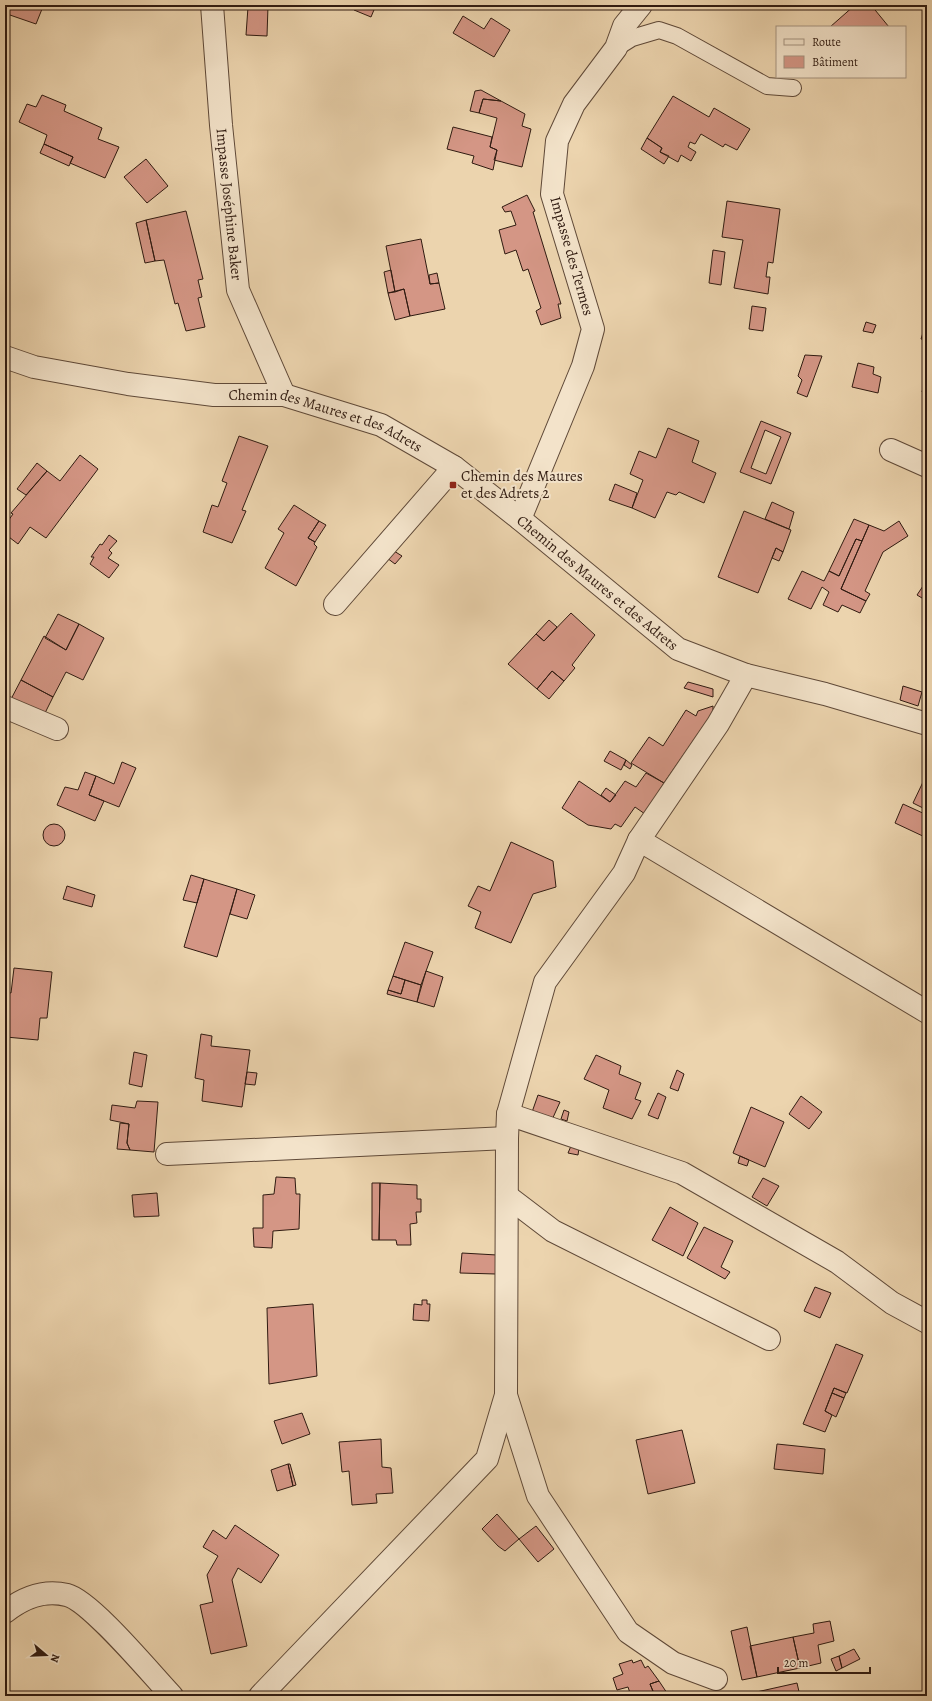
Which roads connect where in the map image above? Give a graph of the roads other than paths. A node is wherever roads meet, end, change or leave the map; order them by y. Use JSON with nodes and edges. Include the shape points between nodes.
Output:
{"nodes":[{"id":1,"x":212,"y":5,"type":"edge"},
{"id":2,"x":641,"y":5,"type":"edge"},
{"id":3,"x":616,"y":48,"type":"junction"},
{"id":4,"x":793,"y":88,"type":"dead end"},
{"id":5,"x":5,"y":357,"type":"edge"},
{"id":6,"x":284,"y":395,"type":"junction"},
{"id":7,"x":891,"y":450,"type":"dead end"},
{"id":8,"x":927,"y":466,"type":"edge"},
{"id":9,"x":454,"y":467,"type":"junction"},
{"id":10,"x":520,"y":519,"type":"junction"},
{"id":11,"x":335,"y":604,"type":"dead end"},
{"id":12,"x":746,"y":675,"type":"junction"},
{"id":13,"x":5,"y":707,"type":"edge"},
{"id":14,"x":927,"y":724,"type":"edge"},
{"id":15,"x":57,"y":729,"type":"dead end"},
{"id":16,"x":639,"y":840,"type":"junction"},
{"id":17,"x":927,"y":1012,"type":"edge"},
{"id":18,"x":508,"y":1114,"type":"junction"},
{"id":19,"x":507,"y":1138,"type":"junction"},
{"id":20,"x":167,"y":1154,"type":"dead end"},
{"id":21,"x":507,"y":1196,"type":"junction"},
{"id":22,"x":927,"y":1322,"type":"edge"},
{"id":23,"x":769,"y":1339,"type":"dead end"},
{"id":24,"x":506,"y":1395,"type":"junction"},
{"id":25,"x":5,"y":1612,"type":"edge"},
{"id":26,"x":716,"y":1679,"type":"dead end"},
{"id":27,"x":172,"y":1696,"type":"edge"},
{"id":28,"x":260,"y":1696,"type":"edge"}],
"edges":[{"from":1,"to":6,"type":"street","name":"Impasse Joséphine Baker","via":[[238,290]]},
{"from":2,"to":3,"type":"street","name":"Impasse des Termes","via":[[624,26]]},
{"from":3,"to":4,"type":"lane","via":[[632,38],[659,30],[677,36],[767,86]]},
{"from":3,"to":10,"type":"street","name":"Impasse des Termes","via":[[574,104],[558,142],[552,194],[593,329],[583,366]]},
{"from":5,"to":6,"type":"street","name":"Chemin des Maures et des Adrets","via":[[34,367],[128,384],[214,395]]},
{"from":6,"to":9,"type":"street","name":"Chemin des Maures et des Adrets","via":[[381,425]]},
{"from":7,"to":8,"type":"street"},
{"from":9,"to":10,"type":"street","name":"Chemin des Maures et des Adrets"},
{"from":9,"to":11,"type":"street"},
{"from":10,"to":12,"type":"street","name":"Chemin des Maures et des Adrets","via":[[678,649]]},
{"from":12,"to":14,"type":"street","name":"Chemin des Maures et des Adrets","via":[[825,694]]},
{"from":12,"to":16,"type":"street","via":[[718,724]]},
{"from":13,"to":15,"type":"street"},
{"from":16,"to":17,"type":"street"},
{"from":16,"to":18,"type":"street","via":[[624,872],[545,982]]},
{"from":18,"to":19,"type":"street"},
{"from":18,"to":22,"type":"street","via":[[682,1173],[837,1262],[892,1303]]},
{"from":19,"to":20,"type":"street"},
{"from":19,"to":21,"type":"street"},
{"from":21,"to":23,"type":"street","via":[[553,1231]]},
{"from":21,"to":24,"type":"street"},
{"from":24,"to":26,"type":"street","via":[[538,1496],[628,1632],[673,1663]]},
{"from":24,"to":28,"type":"street","via":[[488,1459]]},
{"from":25,"to":27,"type":"street","via":[[18,1602],[43,1592],[68,1595],[94,1612]]}]}
